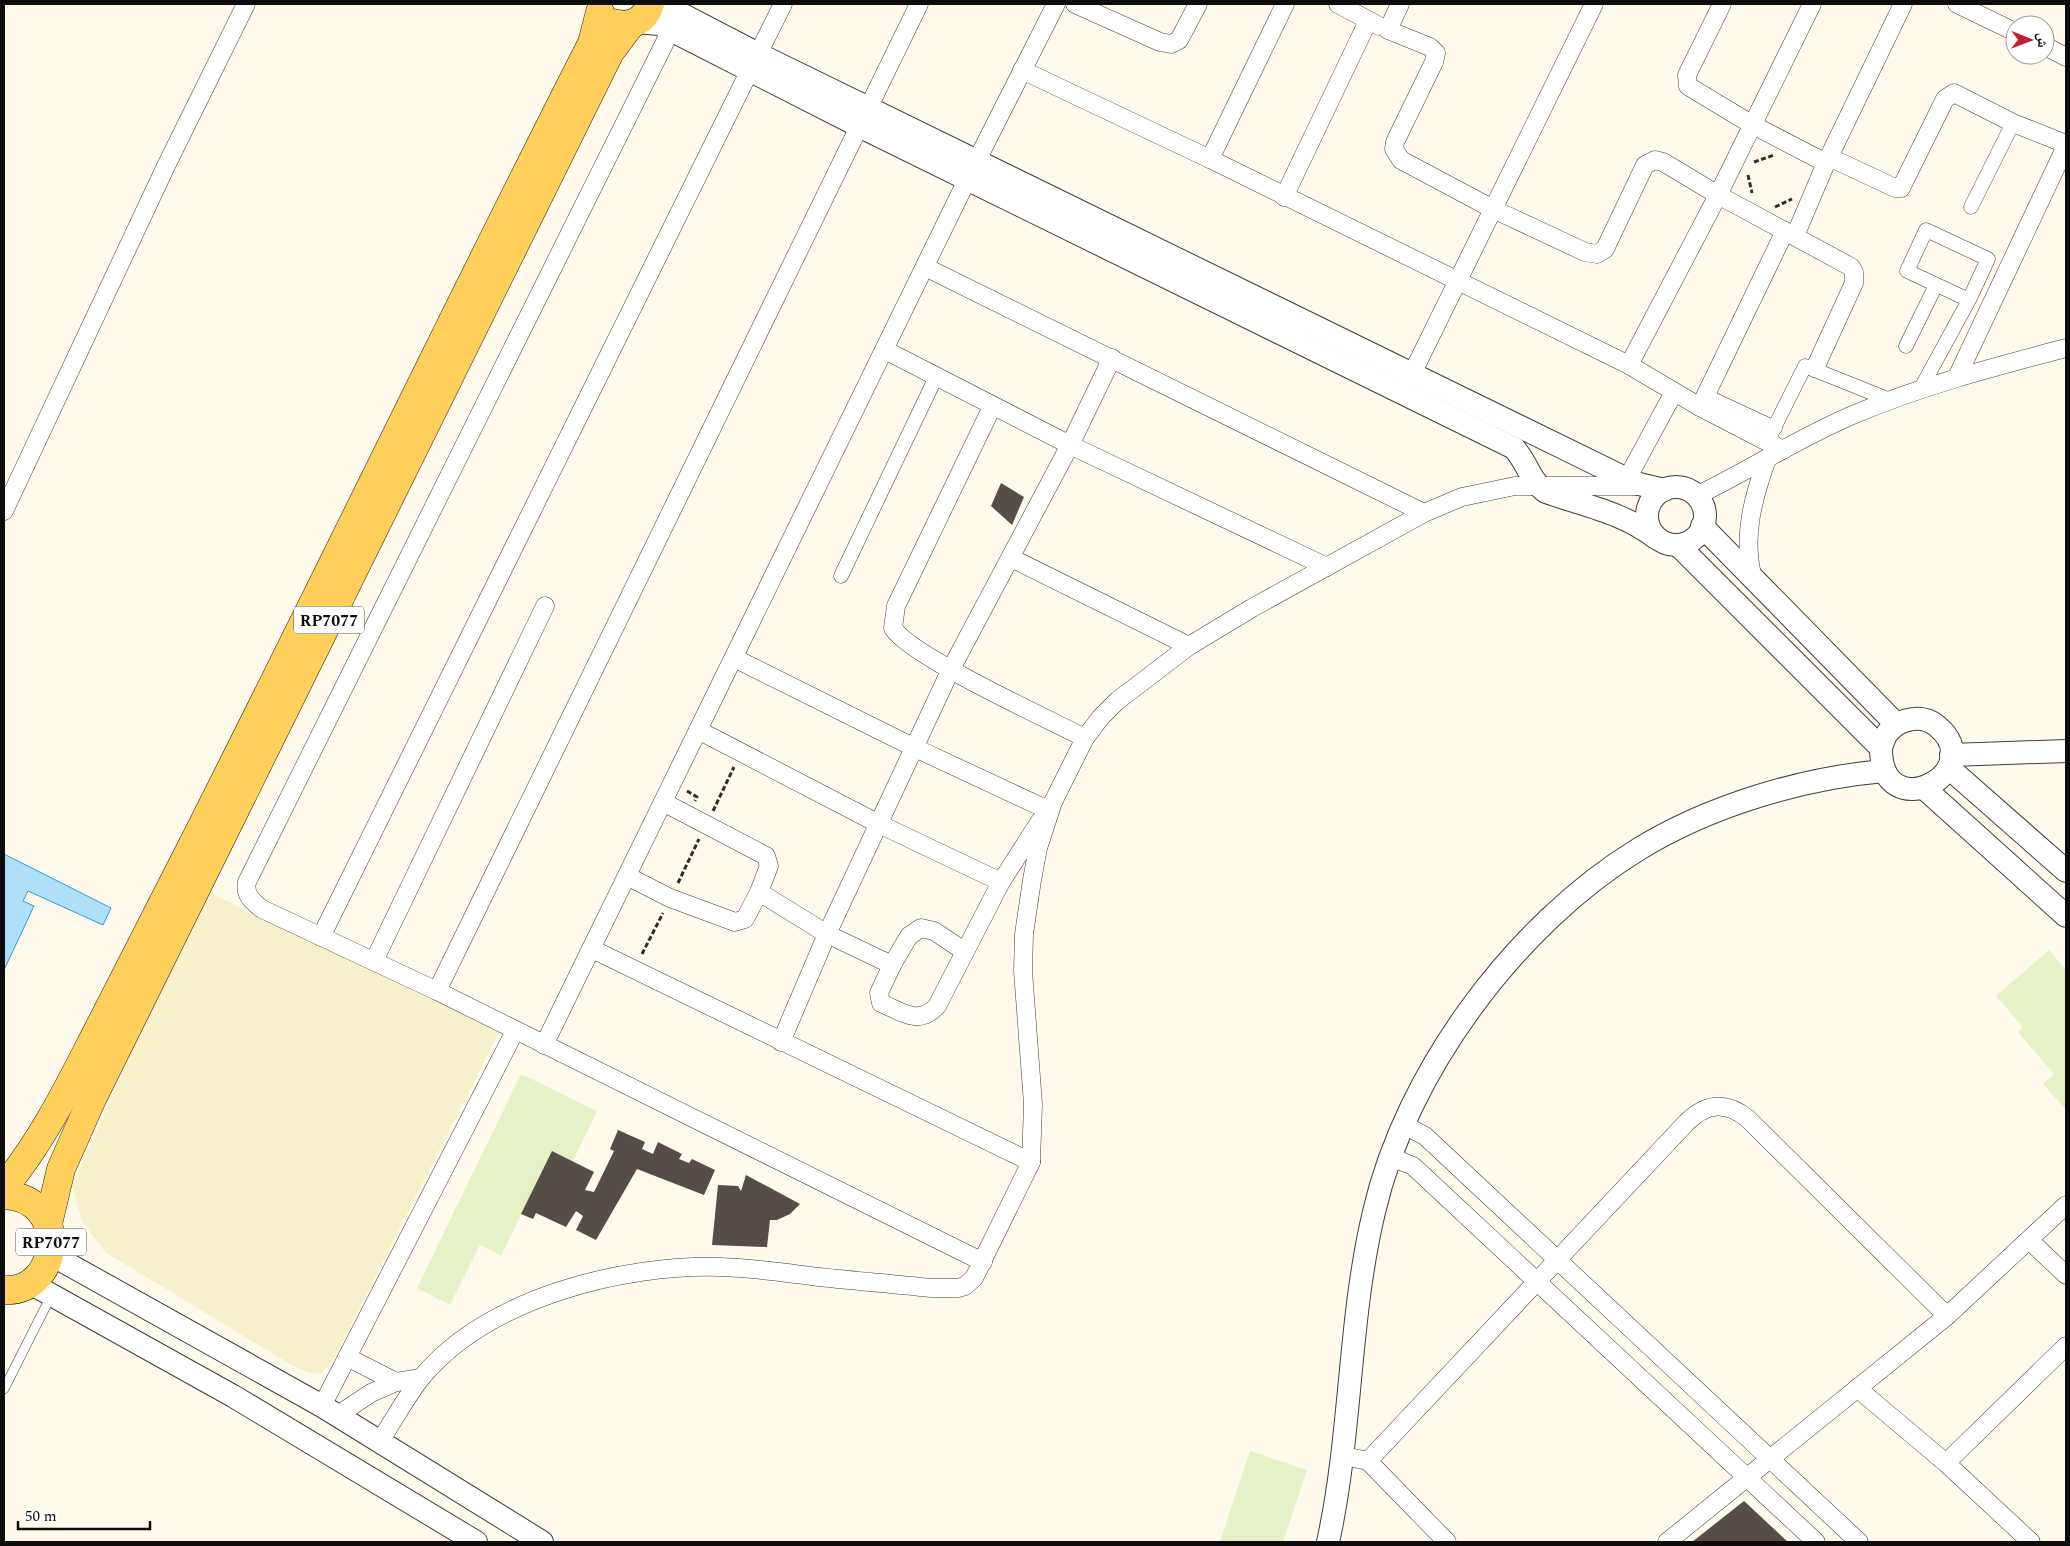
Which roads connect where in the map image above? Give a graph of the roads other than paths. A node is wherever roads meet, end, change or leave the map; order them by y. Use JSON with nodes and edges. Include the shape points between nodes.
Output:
{"nodes":[{"id":1,"x":246,"y":4,"type":"edge"},
{"id":2,"x":783,"y":4,"type":"edge"},
{"id":3,"x":919,"y":4,"type":"edge"},
{"id":4,"x":1056,"y":4,"type":"edge"},
{"id":5,"x":1074,"y":4,"type":"edge"},
{"id":6,"x":1198,"y":4,"type":"edge"},
{"id":7,"x":1285,"y":4,"type":"edge"},
{"id":8,"x":1338,"y":4,"type":"edge"},
{"id":9,"x":1400,"y":4,"type":"edge"},
{"id":10,"x":1594,"y":4,"type":"edge"},
{"id":11,"x":1722,"y":4,"type":"edge"},
{"id":12,"x":1812,"y":4,"type":"edge"},
{"id":13,"x":1902,"y":4,"type":"edge"},
{"id":14,"x":1957,"y":4,"type":"edge"},
{"id":15,"x":599,"y":8,"type":"edge"},
{"id":16,"x":674,"y":13,"type":"edge"},
{"id":17,"x":639,"y":17,"type":"edge"},
{"id":18,"x":1368,"y":21,"type":"junction"},
{"id":19,"x":2005,"y":27,"type":"edge"},
{"id":20,"x":1388,"y":30,"type":"junction"},
{"id":21,"x":754,"y":62,"type":"junction"},
{"id":22,"x":1022,"y":70,"type":"junction"},
{"id":23,"x":863,"y":117,"type":"junction"},
{"id":24,"x":2013,"y":123,"type":"junction"},
{"id":25,"x":1751,"y":124,"type":"junction"},
{"id":26,"x":2066,"y":145,"type":"edge"},
{"id":27,"x":1210,"y":159,"type":"junction"},
{"id":28,"x":1828,"y":160,"type":"junction"},
{"id":29,"x":972,"y":170,"type":"junction"},
{"id":30,"x":1718,"y":195,"type":"junction"},
{"id":31,"x":1284,"y":197,"type":"junction"},
{"id":32,"x":1972,"y":207,"type":"dead end"},
{"id":33,"x":1493,"y":209,"type":"junction"},
{"id":34,"x":1790,"y":233,"type":"junction"},
{"id":35,"x":1988,"y":259,"type":"junction"},
{"id":36,"x":925,"y":267,"type":"junction"},
{"id":37,"x":2007,"y":268,"type":"junction"},
{"id":38,"x":1457,"y":282,"type":"junction"},
{"id":39,"x":1936,"y":285,"type":"junction"},
{"id":40,"x":1969,"y":300,"type":"junction"},
{"id":41,"x":1906,"y":346,"type":"dead end"},
{"id":42,"x":2066,"y":348,"type":"edge"},
{"id":43,"x":885,"y":350,"type":"junction"},
{"id":44,"x":1112,"y":358,"type":"junction"},
{"id":45,"x":1628,"y":365,"type":"junction"},
{"id":46,"x":1815,"y":368,"type":"junction"},
{"id":47,"x":936,"y":377,"type":"junction"},
{"id":48,"x":1957,"y":377,"type":"junction"},
{"id":49,"x":1407,"y":384,"type":"junction"},
{"id":50,"x":1921,"y":388,"type":"junction"},
{"id":51,"x":1674,"y":392,"type":"junction"},
{"id":52,"x":1890,"y":400,"type":"junction"},
{"id":53,"x":1703,"y":402,"type":"junction"},
{"id":54,"x":992,"y":407,"type":"junction"},
{"id":55,"x":1770,"y":443,"type":"junction"},
{"id":56,"x":1070,"y":445,"type":"junction"},
{"id":57,"x":1626,"y":479,"type":"junction"},
{"id":58,"x":1536,"y":485,"type":"junction"},
{"id":59,"x":1657,"y":488,"type":"junction"},
{"id":60,"x":1696,"y":496,"type":"junction"},
{"id":61,"x":4,"y":511,"type":"edge"},
{"id":62,"x":1424,"y":513,"type":"junction"},
{"id":63,"x":1702,"y":526,"type":"junction"},
{"id":64,"x":1656,"y":538,"type":"junction"},
{"id":65,"x":1678,"y":545,"type":"junction"},
{"id":66,"x":1011,"y":558,"type":"junction"},
{"id":67,"x":1327,"y":567,"type":"junction"},
{"id":68,"x":841,"y":576,"type":"dead end"},
{"id":69,"x":1754,"y":579,"type":"junction"},
{"id":70,"x":545,"y":606,"type":"dead end"},
{"id":71,"x":1189,"y":646,"type":"junction"},
{"id":72,"x":734,"y":658,"type":"junction"},
{"id":73,"x":950,"y":668,"type":"junction"},
{"id":74,"x":1896,"y":724,"type":"junction"},
{"id":75,"x":698,"y":730,"type":"junction"},
{"id":76,"x":1085,"y":738,"type":"junction"},
{"id":77,"x":913,"y":747,"type":"junction"},
{"id":78,"x":1880,"y":748,"type":"junction"},
{"id":79,"x":2066,"y":750,"type":"edge"},
{"id":80,"x":1950,"y":762,"type":"junction"},
{"id":81,"x":1884,"y":771,"type":"junction"},
{"id":82,"x":1924,"y":788,"type":"junction"},
{"id":83,"x":663,"y":802,"type":"junction"},
{"id":84,"x":1050,"y":806,"type":"junction"},
{"id":85,"x":879,"y":824,"type":"junction"},
{"id":86,"x":2066,"y":870,"type":"edge"},
{"id":87,"x":627,"y":876,"type":"junction"},
{"id":88,"x":1001,"y":882,"type":"junction"},
{"id":89,"x":758,"y":892,"type":"junction"},
{"id":90,"x":2066,"y":916,"type":"edge"},
{"id":91,"x":827,"y":934,"type":"junction"},
{"id":92,"x":321,"y":937,"type":"junction"},
{"id":93,"x":592,"y":949,"type":"junction"},
{"id":94,"x":964,"y":952,"type":"junction"},
{"id":95,"x":374,"y":961,"type":"junction"},
{"id":96,"x":892,"y":964,"type":"junction"},
{"id":97,"x":437,"y":991,"type":"junction"},
{"id":98,"x":515,"y":1031,"type":"junction"},
{"id":99,"x":781,"y":1042,"type":"junction"},
{"id":100,"x":544,"y":1045,"type":"junction"},
{"id":101,"x":1404,"y":1125,"type":"junction"},
{"id":102,"x":1391,"y":1157,"type":"junction"},
{"id":103,"x":1031,"y":1162,"type":"junction"},
{"id":104,"x":4,"y":1187,"type":"edge"},
{"id":105,"x":4,"y":1195,"type":"edge"},
{"id":106,"x":2066,"y":1204,"type":"edge"},
{"id":107,"x":48,"y":1224,"type":"junction"},
{"id":108,"x":2029,"y":1240,"type":"junction"},
{"id":109,"x":50,"y":1254,"type":"junction"},
{"id":110,"x":1558,"y":1260,"type":"junction"},
{"id":111,"x":983,"y":1262,"type":"junction"},
{"id":112,"x":2066,"y":1275,"type":"edge"},
{"id":113,"x":1536,"y":1281,"type":"junction"},
{"id":114,"x":20,"y":1291,"type":"edge"},
{"id":115,"x":1947,"y":1316,"type":"junction"},
{"id":116,"x":2066,"y":1346,"type":"edge"},
{"id":117,"x":347,"y":1357,"type":"junction"},
{"id":118,"x":421,"y":1378,"type":"junction"},
{"id":119,"x":396,"y":1382,"type":"junction"},
{"id":120,"x":1857,"y":1388,"type":"junction"},
{"id":121,"x":4,"y":1389,"type":"edge"},
{"id":122,"x":330,"y":1410,"type":"junction"},
{"id":123,"x":380,"y":1441,"type":"junction"},
{"id":124,"x":1344,"y":1456,"type":"junction"},
{"id":125,"x":1769,"y":1458,"type":"junction"},
{"id":126,"x":1368,"y":1461,"type":"junction"},
{"id":127,"x":1946,"y":1463,"type":"junction"},
{"id":128,"x":1746,"y":1477,"type":"junction"},
{"id":129,"x":476,"y":1542,"type":"edge"},
{"id":130,"x":542,"y":1542,"type":"edge"},
{"id":131,"x":1328,"y":1542,"type":"edge"},
{"id":132,"x":1447,"y":1542,"type":"edge"},
{"id":133,"x":1667,"y":1542,"type":"edge"},
{"id":134,"x":1816,"y":1542,"type":"edge"},
{"id":135,"x":1860,"y":1542,"type":"edge"},
{"id":136,"x":2031,"y":1542,"type":"edge"}],
"edges":[{"from":1,"to":61,"type":"street"},
{"from":2,"to":21,"type":"street"},
{"from":3,"to":23,"type":"street"},
{"from":4,"to":22,"type":"street"},
{"from":5,"to":6,"type":"street","via":[[1171,44],[1179,40]]},
{"from":7,"to":27,"type":"street"},
{"from":8,"to":18,"type":"street"},
{"from":9,"to":20,"type":"street"},
{"from":10,"to":33,"type":"street"},
{"from":11,"to":25,"type":"street","via":[[1686,83],[1690,89]]},
{"from":12,"to":25,"type":"street"},
{"from":13,"to":28,"type":"street"},
{"from":14,"to":19,"type":"street"},
{"from":15,"to":17,"type":"main road","number":"RP7077","via":[[613,23]]},
{"from":15,"to":104,"type":"main road","number":"RP7077","via":[[592,43],[157,915],[70,1084]]},
{"from":16,"to":17,"type":"street","via":[[659,24]]},
{"from":16,"to":21,"type":"street"},
{"from":16,"to":92,"type":"street","via":[[247,882],[247,891],[254,903]]},
{"from":17,"to":107,"type":"main road","number":"RP7077","via":[[610,52],[92,1099],[62,1169]]},
{"from":18,"to":20,"type":"street"},
{"from":18,"to":31,"type":"street"},
{"from":20,"to":33,"type":"street","via":[[1430,47],[1436,53],[1395,142],[1397,156]]},
{"from":21,"to":23,"type":"street"},
{"from":21,"to":92,"type":"street"},
{"from":22,"to":27,"type":"street"},
{"from":22,"to":29,"type":"street"},
{"from":23,"to":29,"type":"street"},
{"from":23,"to":97,"type":"street"},
{"from":24,"to":26,"type":"street"},
{"from":24,"to":28,"type":"street","via":[[1958,94],[1948,95],[1903,186],[1898,189]]},
{"from":24,"to":32,"type":"street"},
{"from":25,"to":28,"type":"street","via":[[1794,148]]},
{"from":25,"to":30,"type":"street","via":[[1741,162]]},
{"from":26,"to":37,"type":"street"},
{"from":27,"to":31,"type":"street"},
{"from":28,"to":34,"type":"street","via":[[1812,199]]},
{"from":29,"to":36,"type":"street"},
{"from":29,"to":49,"type":"street"},
{"from":30,"to":33,"type":"street","via":[[1663,162],[1649,162],[1642,169],[1605,249],[1597,254],[1585,252]]},
{"from":30,"to":34,"type":"street"},
{"from":30,"to":45,"type":"street"},
{"from":31,"to":38,"type":"street"},
{"from":33,"to":38,"type":"street"},
{"from":34,"to":46,"type":"street","via":[[1847,264],[1854,272],[1854,283]]},
{"from":34,"to":53,"type":"street"},
{"from":35,"to":37,"type":"street"},
{"from":35,"to":39,"type":"street","via":[[1926,230],[1907,271]]},
{"from":35,"to":40,"type":"street"},
{"from":36,"to":43,"type":"street"},
{"from":36,"to":44,"type":"street"},
{"from":37,"to":48,"type":"street"},
{"from":38,"to":45,"type":"street"},
{"from":38,"to":49,"type":"street"},
{"from":39,"to":40,"type":"street"},
{"from":39,"to":41,"type":"street"},
{"from":40,"to":50,"type":"street"},
{"from":42,"to":48,"type":"street"},
{"from":43,"to":47,"type":"street"},
{"from":43,"to":72,"type":"street"},
{"from":44,"to":56,"type":"street"},
{"from":44,"to":62,"type":"street"},
{"from":45,"to":51,"type":"street"},
{"from":46,"to":52,"type":"street"},
{"from":46,"to":55,"type":"street","via":[[1804,366]]},
{"from":47,"to":54,"type":"street"},
{"from":47,"to":68,"type":"street"},
{"from":48,"to":50,"type":"street"},
{"from":49,"to":57,"type":"street"},
{"from":49,"to":58,"type":"street","via":[[1514,448],[1522,455]]},
{"from":50,"to":52,"type":"street"},
{"from":51,"to":53,"type":"street"},
{"from":51,"to":57,"type":"street"},
{"from":52,"to":55,"type":"street","via":[[1783,450]]},
{"from":53,"to":55,"type":"street"},
{"from":54,"to":56,"type":"street"},
{"from":54,"to":73,"type":"street","via":[[893,615],[893,628],[897,635]]},
{"from":55,"to":60,"type":"street"},
{"from":55,"to":69,"type":"street","via":[[1755,491],[1747,543]]},
{"from":56,"to":66,"type":"street"},
{"from":56,"to":67,"type":"street"},
{"from":57,"to":59,"type":"street"},
{"from":58,"to":59,"type":"street"},
{"from":58,"to":62,"type":"street","via":[[1480,492]]},
{"from":58,"to":64,"type":"street","via":[[1546,492],[1637,523]]},
{"from":59,"to":60,"type":"street","via":[[1681,488]]},
{"from":59,"to":64,"type":"street","via":[[1647,512]]},
{"from":60,"to":63,"type":"street","via":[[1704,510]]},
{"from":62,"to":67,"type":"street"},
{"from":63,"to":65,"type":"street","via":[[1693,539]]},
{"from":63,"to":69,"type":"street"},
{"from":64,"to":65,"type":"street"},
{"from":65,"to":78,"type":"street"},
{"from":66,"to":71,"type":"street"},
{"from":66,"to":73,"type":"street"},
{"from":67,"to":71,"type":"street"},
{"from":69,"to":74,"type":"street"},
{"from":70,"to":95,"type":"street"},
{"from":71,"to":76,"type":"street","via":[[1116,702]]},
{"from":72,"to":75,"type":"street"},
{"from":72,"to":77,"type":"street"},
{"from":73,"to":76,"type":"street"},
{"from":73,"to":77,"type":"street"},
{"from":74,"to":78,"type":"street","via":[[1887,732]]},
{"from":74,"to":80,"type":"street","via":[[1909,718],[1936,724],[1950,743]]},
{"from":75,"to":83,"type":"street"},
{"from":75,"to":85,"type":"street"},
{"from":76,"to":84,"type":"street"},
{"from":77,"to":84,"type":"street"},
{"from":77,"to":85,"type":"street"},
{"from":78,"to":81,"type":"street"},
{"from":79,"to":80,"type":"street"},
{"from":80,"to":82,"type":"street","via":[[1939,781]]},
{"from":80,"to":86,"type":"street"},
{"from":81,"to":82,"type":"street","via":[[1900,786],[1912,790]]},
{"from":81,"to":101,"type":"street","via":[[1828,778],[1737,804],[1684,825],[1639,849],[1596,879],[1503,968],[1467,1013],[1431,1068]]},
{"from":82,"to":90,"type":"street"},
{"from":83,"to":87,"type":"street"},
{"from":83,"to":89,"type":"street","via":[[766,856],[769,866]]},
{"from":84,"to":88,"type":"street"},
{"from":84,"to":103,"type":"street","via":[[1038,848],[1024,934],[1023,970],[1033,1104]]},
{"from":85,"to":88,"type":"street"},
{"from":85,"to":91,"type":"street"},
{"from":87,"to":89,"type":"street","via":[[670,898],[725,920],[740,922],[745,919]]},
{"from":87,"to":93,"type":"street"},
{"from":88,"to":94,"type":"street"},
{"from":89,"to":91,"type":"street"},
{"from":91,"to":96,"type":"street"},
{"from":91,"to":99,"type":"street"},
{"from":92,"to":95,"type":"street"},
{"from":93,"to":99,"type":"street"},
{"from":93,"to":100,"type":"street"},
{"from":94,"to":96,"type":"street","via":[[934,931],[921,928],[909,936]]},
{"from":94,"to":96,"type":"street","via":[[937,1006],[920,1018],[882,1003],[879,993]]},
{"from":95,"to":97,"type":"street"},
{"from":97,"to":98,"type":"street"},
{"from":98,"to":100,"type":"street"},
{"from":98,"to":117,"type":"street"},
{"from":99,"to":103,"type":"street"},
{"from":100,"to":111,"type":"street"},
{"from":101,"to":102,"type":"street"},
{"from":101,"to":110,"type":"street","via":[[1425,1136]]},
{"from":102,"to":113,"type":"street","via":[[1412,1166]]},
{"from":102,"to":124,"type":"street","via":[[1374,1210],[1363,1267]]},
{"from":103,"to":111,"type":"street"},
{"from":105,"to":107,"type":"main road","number":"RP7077","via":[[28,1201]]},
{"from":106,"to":108,"type":"street"},
{"from":107,"to":109,"type":"main road","number":"RP7077"},
{"from":108,"to":112,"type":"street"},
{"from":108,"to":115,"type":"street"},
{"from":109,"to":114,"type":"main road","number":"RP7077","via":[[43,1270]]},
{"from":109,"to":122,"type":"street"},
{"from":110,"to":113,"type":"street"},
{"from":110,"to":115,"type":"street","via":[[1696,1114],[1717,1106],[1729,1108],[1748,1119]]},
{"from":110,"to":125,"type":"street"},
{"from":111,"to":118,"type":"street","via":[[970,1283],[947,1289],[720,1267],[654,1270],[619,1276],[525,1303],[502,1314],[458,1343]]},
{"from":113,"to":126,"type":"street"},
{"from":113,"to":128,"type":"street"},
{"from":114,"to":121,"type":"lane"},
{"from":114,"to":129,"type":"street","via":[[233,1396]]},
{"from":115,"to":120,"type":"street"},
{"from":116,"to":127,"type":"street"},
{"from":117,"to":119,"type":"street"},
{"from":117,"to":122,"type":"street"},
{"from":118,"to":119,"type":"street"},
{"from":118,"to":123,"type":"street"},
{"from":119,"to":122,"type":"street"},
{"from":120,"to":125,"type":"street"},
{"from":120,"to":127,"type":"street"},
{"from":122,"to":123,"type":"street"},
{"from":123,"to":130,"type":"street"},
{"from":124,"to":126,"type":"street"},
{"from":124,"to":131,"type":"street"},
{"from":125,"to":128,"type":"street"},
{"from":125,"to":135,"type":"street"},
{"from":126,"to":132,"type":"street"},
{"from":127,"to":136,"type":"street"},
{"from":128,"to":133,"type":"street"},
{"from":128,"to":134,"type":"street"}]}
